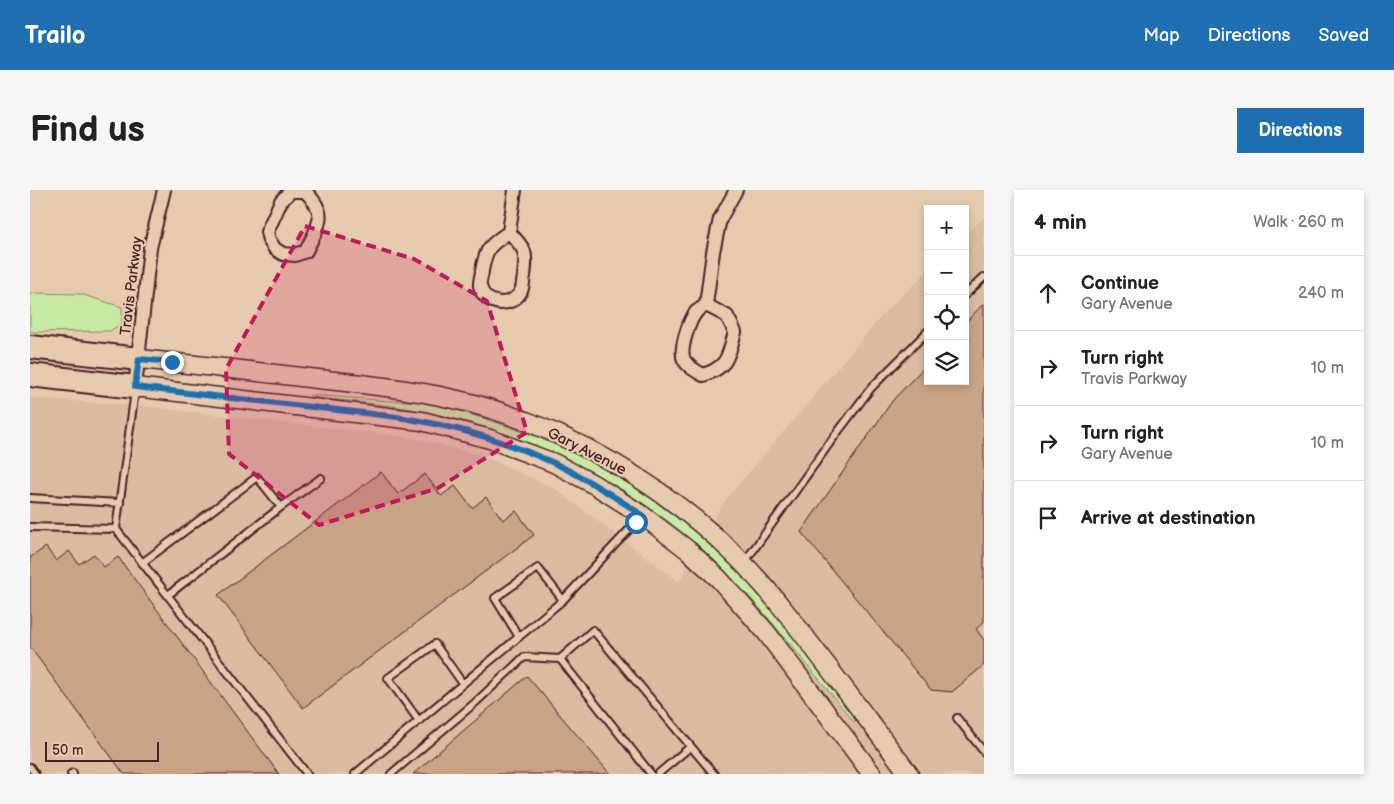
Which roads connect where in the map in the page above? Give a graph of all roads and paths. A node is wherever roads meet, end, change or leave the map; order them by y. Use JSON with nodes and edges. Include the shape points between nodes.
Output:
{"nodes":[{"id":1,"x":164,"y":190,"type":"edge"},
{"id":2,"x":305,"y":190,"type":"edge"},
{"id":3,"x":515,"y":190,"type":"edge"},
{"id":4,"x":736,"y":190,"type":"edge"},
{"id":5,"x":509,"y":232,"type":"junction"},
{"id":6,"x":984,"y":276,"type":"edge"},
{"id":7,"x":969,"y":291,"type":"edge"},
{"id":8,"x":706,"y":305,"type":"junction"},
{"id":9,"x":924,"y":335,"type":"edge"},
{"id":10,"x":30,"y":347,"type":"edge"},
{"id":11,"x":139,"y":359,"type":"junction"},
{"id":12,"x":30,"y":375,"type":"edge"},
{"id":13,"x":135,"y":387,"type":"junction"},
{"id":14,"x":321,"y":478,"type":"dead end"},
{"id":15,"x":30,"y":498,"type":"edge"},
{"id":16,"x":120,"y":502,"type":"junction"},
{"id":17,"x":281,"y":507,"type":"junction"},
{"id":18,"x":642,"y":515,"type":"junction"},
{"id":19,"x":30,"y":526,"type":"edge"},
{"id":20,"x":116,"y":529,"type":"junction"},
{"id":21,"x":142,"y":563,"type":"junction"},
{"id":22,"x":743,"y":564,"type":"junction"},
{"id":23,"x":168,"y":595,"type":"junction"},
{"id":24,"x":563,"y":600,"type":"junction"},
{"id":25,"x":520,"y":637,"type":"junction"},
{"id":26,"x":560,"y":659,"type":"junction"},
{"id":27,"x":464,"y":684,"type":"junction"},
{"id":28,"x":957,"y":718,"type":"dead end"},
{"id":29,"x":419,"y":721,"type":"junction"},
{"id":30,"x":690,"y":747,"type":"junction"},
{"id":31,"x":984,"y":752,"type":"edge"},
{"id":32,"x":30,"y":767,"type":"edge"},
{"id":33,"x":35,"y":774,"type":"edge"},
{"id":34,"x":307,"y":774,"type":"edge"},
{"id":35,"x":355,"y":774,"type":"edge"},
{"id":36,"x":391,"y":774,"type":"edge"},
{"id":37,"x":651,"y":774,"type":"edge"},
{"id":38,"x":658,"y":774,"type":"edge"},
{"id":39,"x":714,"y":774,"type":"edge"},
{"id":40,"x":872,"y":774,"type":"edge"},
{"id":41,"x":909,"y":774,"type":"edge"}],
"edges":[{"from":1,"to":11,"type":"street","name":"Travis Parkway","via":[[150,248]]},
{"from":2,"to":2,"type":"street","via":[[320,212],[320,222],[306,250],[295,255],[283,254],[275,249],[267,232],[281,201],[291,191]]},
{"from":3,"to":5,"type":"street"},
{"from":4,"to":8,"type":"street","via":[[720,219]]},
{"from":5,"to":5,"type":"street","via":[[526,255],[522,290],[516,298],[504,304],[493,302],[480,286],[485,254],[494,242]]},
{"from":6,"to":7,"type":"lane"},
{"from":8,"to":8,"type":"street","via":[[727,316],[735,332],[726,361],[715,371],[703,375],[690,368],[682,351],[690,322]]},
{"from":9,"to":22,"type":"lane","via":[[871,388]]},
{"from":10,"to":11,"type":"highway"},
{"from":11,"to":13,"type":"street","name":"Travis Parkway"},
{"from":11,"to":22,"type":"main road","name":"Gary Avenue","via":[[389,387],[446,397],[500,412],[558,435],[620,467],[686,512]]},
{"from":12,"to":13,"type":"highway"},
{"from":13,"to":16,"type":"lane"},
{"from":13,"to":18,"type":"main road","name":"Gary Avenue","via":[[390,416],[446,426],[554,463]]},
{"from":14,"to":17,"type":"lane"},
{"from":15,"to":16,"type":"lane"},
{"from":16,"to":20,"type":"lane"},
{"from":17,"to":21,"type":"lane","via":[[257,477]]},
{"from":17,"to":23,"type":"lane"},
{"from":18,"to":24,"type":"lane"},
{"from":18,"to":40,"type":"main road","name":"Gary Avenue","via":[[688,550],[742,604]]},
{"from":19,"to":20,"type":"lane"},
{"from":20,"to":21,"type":"lane"},
{"from":21,"to":23,"type":"lane"},
{"from":22,"to":41,"type":"main road","name":"Gary Avenue","via":[[790,618]]},
{"from":23,"to":34,"type":"lane"},
{"from":24,"to":25,"type":"lane"},
{"from":24,"to":25,"type":"lane","via":[[538,568],[495,598]]},
{"from":25,"to":27,"type":"lane"},
{"from":26,"to":30,"type":"lane","via":[[593,630]]},
{"from":26,"to":36,"type":"lane","via":[[524,657]]},
{"from":26,"to":37,"type":"lane"},
{"from":27,"to":29,"type":"lane"},
{"from":27,"to":29,"type":"lane","via":[[435,644],[388,678]]},
{"from":28,"to":31,"type":"lane"},
{"from":29,"to":35,"type":"lane"},
{"from":30,"to":38,"type":"lane"},
{"from":30,"to":39,"type":"lane"},
{"from":32,"to":33,"type":"lane"}]}
